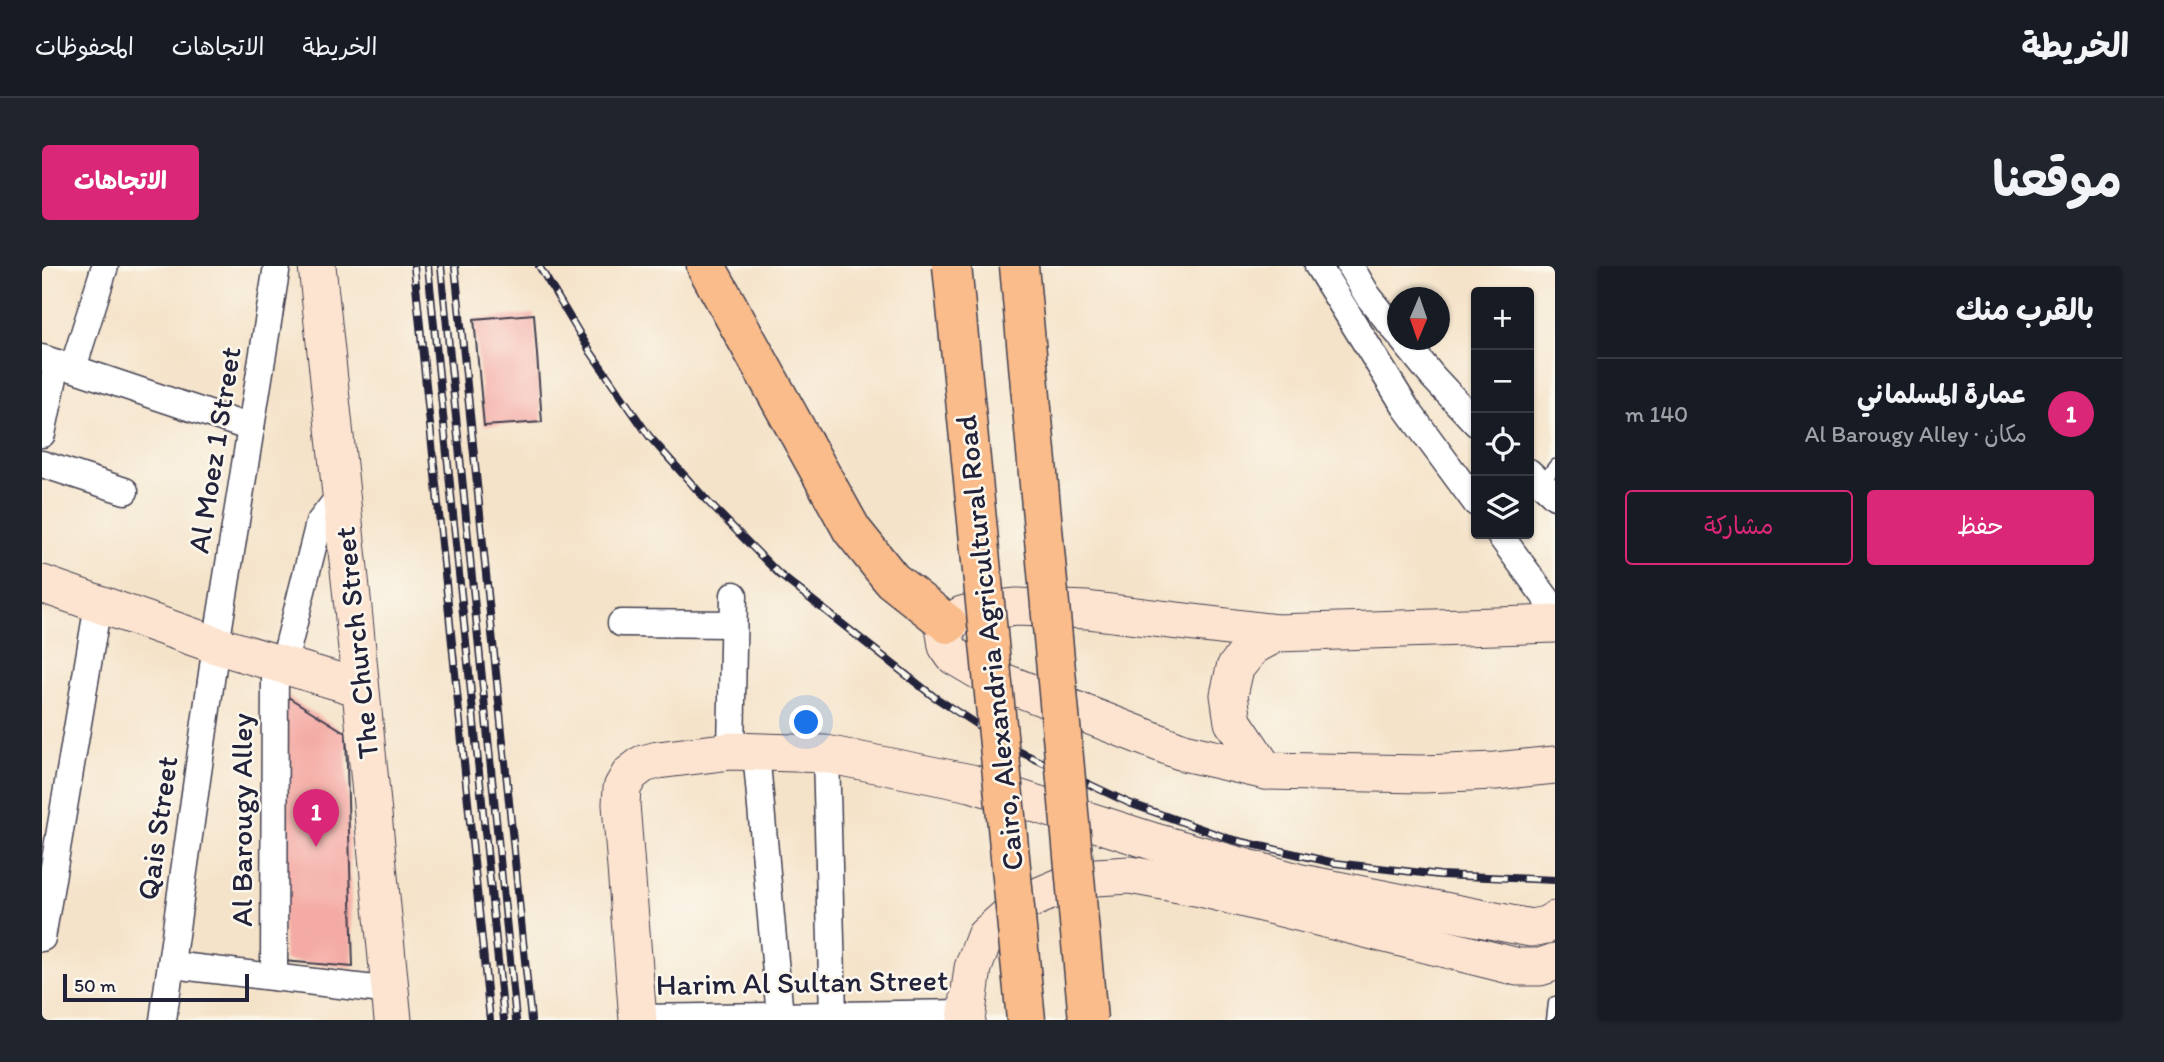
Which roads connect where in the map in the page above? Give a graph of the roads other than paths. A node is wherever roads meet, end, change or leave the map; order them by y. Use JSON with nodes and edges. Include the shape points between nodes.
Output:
{"nodes":[{"id":1,"x":106,"y":266,"type":"edge"},
{"id":2,"x":317,"y":266,"type":"edge"},
{"id":3,"x":706,"y":266,"type":"edge"},
{"id":4,"x":952,"y":266,"type":"edge"},
{"id":5,"x":1019,"y":266,"type":"edge"},
{"id":6,"x":1318,"y":266,"type":"edge"},
{"id":7,"x":1350,"y":266,"type":"edge"},
{"id":8,"x":275,"y":267,"type":"edge"},
{"id":9,"x":1387,"y":319,"type":"edge"},
{"id":10,"x":1411,"y":350,"type":"edge"},
{"id":11,"x":57,"y":363,"type":"edge"},
{"id":12,"x":1471,"y":418,"type":"edge"},
{"id":13,"x":251,"y":428,"type":"junction"},
{"id":14,"x":42,"y":434,"type":"edge"},
{"id":15,"x":42,"y":464,"type":"edge"},
{"id":16,"x":125,"y":491,"type":"dead end"},
{"id":17,"x":1471,"y":496,"type":"edge"},
{"id":18,"x":341,"y":501,"type":"junction"},
{"id":19,"x":1503,"y":539,"type":"edge"},
{"id":20,"x":42,"y":584,"type":"edge"},
{"id":21,"x":734,"y":595,"type":"dead end"},
{"id":22,"x":97,"y":604,"type":"junction"},
{"id":23,"x":1555,"y":610,"type":"edge"},
{"id":24,"x":621,"y":623,"type":"dead end"},
{"id":25,"x":733,"y":624,"type":"junction"},
{"id":26,"x":948,"y":624,"type":"junction"},
{"id":27,"x":1555,"y":624,"type":"edge"},
{"id":28,"x":1277,"y":633,"type":"junction"},
{"id":29,"x":216,"y":645,"type":"junction"},
{"id":30,"x":279,"y":664,"type":"junction"},
{"id":31,"x":360,"y":688,"type":"junction"},
{"id":32,"x":743,"y":752,"type":"junction"},
{"id":33,"x":826,"y":754,"type":"junction"},
{"id":34,"x":1555,"y":765,"type":"edge"},
{"id":35,"x":1266,"y":771,"type":"junction"},
{"id":36,"x":1552,"y":930,"type":"edge"},
{"id":37,"x":42,"y":938,"type":"edge"},
{"id":38,"x":1555,"y":962,"type":"edge"},
{"id":39,"x":172,"y":965,"type":"junction"},
{"id":40,"x":274,"y":977,"type":"junction"},
{"id":41,"x":1555,"y":1003,"type":"edge"},
{"id":42,"x":392,"y":1005,"type":"edge"},
{"id":43,"x":833,"y":1015,"type":"junction"},
{"id":44,"x":780,"y":1016,"type":"junction"},
{"id":45,"x":966,"y":1017,"type":"edge"},
{"id":46,"x":638,"y":1019,"type":"edge"},
{"id":47,"x":163,"y":1020,"type":"edge"},
{"id":48,"x":1026,"y":1020,"type":"edge"},
{"id":49,"x":1088,"y":1020,"type":"edge"},
{"id":50,"x":1553,"y":1020,"type":"edge"}],
"edges":[{"from":1,"to":11,"type":"street"},
{"from":2,"to":18,"type":"main road","name":"The Church Street"},
{"from":3,"to":26,"type":"highway","via":[[852,530],[892,580]]},
{"from":4,"to":48,"type":"highway","name":"Cairo, Alexandria Agricultural Road","bridge":true},
{"from":5,"to":49,"type":"highway","name":"Cairo, Alexandria Agricultural Road","bridge":true},
{"from":6,"to":17,"type":"street","via":[[1406,408]]},
{"from":7,"to":9,"type":"street"},
{"from":8,"to":13,"type":"street","name":"Al Moez 1 Street"},
{"from":10,"to":12,"type":"street"},
{"from":11,"to":13,"type":"street"},
{"from":11,"to":14,"type":"street"},
{"from":13,"to":29,"type":"street","name":"Al Moez 1 Street"},
{"from":15,"to":16,"type":"street"},
{"from":18,"to":30,"type":"street","name":"Al Barougy Alley","via":[[319,523]]},
{"from":18,"to":31,"type":"main road","name":"The Church Street"},
{"from":19,"to":23,"type":"street"},
{"from":20,"to":22,"type":"main road"},
{"from":21,"to":25,"type":"street"},
{"from":22,"to":29,"type":"main road"},
{"from":22,"to":37,"type":"street"},
{"from":24,"to":25,"type":"street"},
{"from":25,"to":32,"type":"street"},
{"from":26,"to":28,"type":"main road","via":[[978,611],[1017,607],[1087,610]]},
{"from":26,"to":35,"type":"main road","via":[[947,646],[954,656],[988,676],[1183,752]]},
{"from":27,"to":28,"type":"main road"},
{"from":28,"to":35,"type":"main road","via":[[1253,646],[1235,668],[1229,695],[1233,722]]},
{"from":29,"to":30,"type":"main road"},
{"from":29,"to":39,"type":"street","name":"Qais Street"},
{"from":30,"to":31,"type":"main road"},
{"from":30,"to":40,"type":"street","name":"Al Barougy Alley"},
{"from":31,"to":42,"type":"main road","name":"The Church Street"},
{"from":32,"to":33,"type":"main road"},
{"from":32,"to":44,"type":"street"},
{"from":32,"to":46,"type":"main road","via":[[643,765],[630,774],[622,788]]},
{"from":33,"to":36,"type":"main road","via":[[971,783],[1301,883]]},
{"from":33,"to":43,"type":"street"},
{"from":34,"to":35,"type":"main road","via":[[1423,774]]},
{"from":38,"to":45,"type":"main road","via":[[1518,967],[1201,888],[1130,876],[1096,877],[1022,903],[985,936],[973,968]]},
{"from":39,"to":40,"type":"street"},
{"from":39,"to":47,"type":"street","name":"Qais Street"},
{"from":40,"to":42,"type":"street"},
{"from":41,"to":50,"type":"lane"},
{"from":43,"to":44,"type":"street","name":"Harim Al Sultan Street"},
{"from":43,"to":45,"type":"street","name":"Harim Al Sultan Street"},
{"from":44,"to":46,"type":"street","name":"Harim Al Sultan Street"}]}
